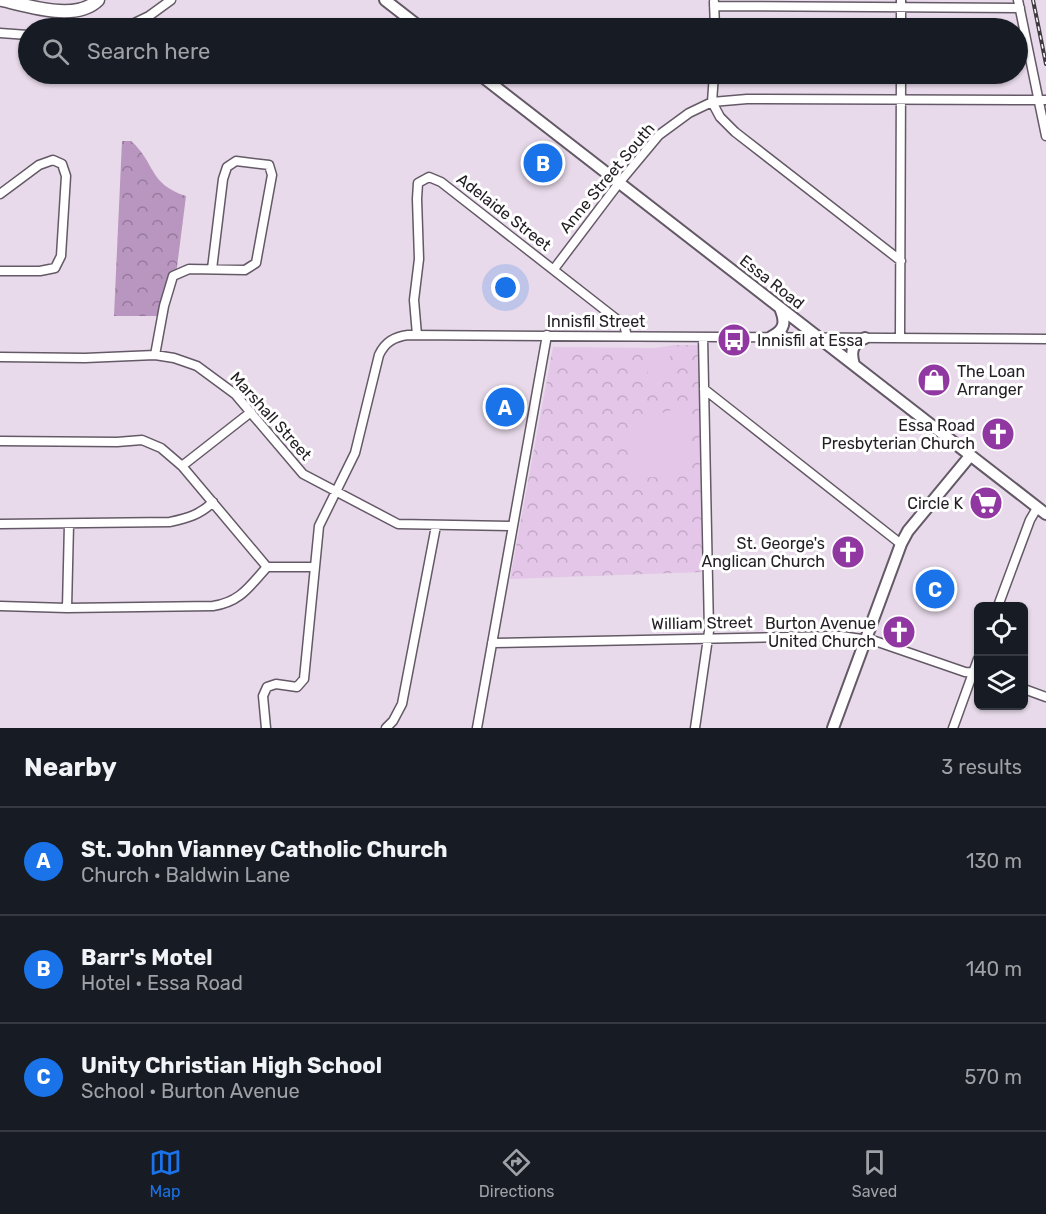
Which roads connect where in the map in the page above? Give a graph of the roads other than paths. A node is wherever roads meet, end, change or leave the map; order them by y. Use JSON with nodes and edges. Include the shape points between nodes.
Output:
{"nodes":[{"id":1,"x":2,"y":0,"type":"edge"},
{"id":2,"x":98,"y":0,"type":"edge"},
{"id":3,"x":171,"y":0,"type":"edge"},
{"id":4,"x":384,"y":0,"type":"edge"},
{"id":5,"x":714,"y":3,"type":"edge"},
{"id":6,"x":901,"y":3,"type":"edge"},
{"id":7,"x":1019,"y":4,"type":"edge"},
{"id":8,"x":145,"y":18,"type":"edge"},
{"id":9,"x":408,"y":18,"type":"edge"},
{"id":10,"x":715,"y":18,"type":"edge"},
{"id":11,"x":0,"y":33,"type":"edge"},
{"id":12,"x":18,"y":34,"type":"edge"},
{"id":13,"x":1028,"y":40,"type":"edge"},
{"id":14,"x":491,"y":84,"type":"edge"},
{"id":15,"x":713,"y":84,"type":"edge"},
{"id":16,"x":901,"y":84,"type":"edge"},
{"id":17,"x":901,"y":100,"type":"junction"},
{"id":18,"x":1043,"y":100,"type":"edge"},
{"id":19,"x":712,"y":102,"type":"junction"},
{"id":20,"x":1046,"y":135,"type":"edge"},
{"id":21,"x":619,"y":183,"type":"junction"},
{"id":22,"x":0,"y":194,"type":"edge"},
{"id":23,"x":901,"y":261,"type":"junction"},
{"id":24,"x":212,"y":269,"type":"junction"},
{"id":25,"x":555,"y":269,"type":"junction"},
{"id":26,"x":0,"y":271,"type":"edge"},
{"id":27,"x":780,"y":307,"type":"junction"},
{"id":28,"x":417,"y":335,"type":"junction"},
{"id":29,"x":547,"y":335,"type":"junction"},
{"id":30,"x":627,"y":336,"type":"junction"},
{"id":31,"x":703,"y":336,"type":"junction"},
{"id":32,"x":771,"y":337,"type":"junction"},
{"id":33,"x":820,"y":338,"type":"junction"},
{"id":34,"x":865,"y":338,"type":"junction"},
{"id":35,"x":900,"y":338,"type":"junction"},
{"id":36,"x":1046,"y":339,"type":"edge"},
{"id":37,"x":155,"y":355,"type":"junction"},
{"id":38,"x":0,"y":357,"type":"edge"},
{"id":39,"x":854,"y":364,"type":"junction"},
{"id":40,"x":704,"y":389,"type":"junction"},
{"id":41,"x":251,"y":412,"type":"junction"},
{"id":42,"x":0,"y":441,"type":"edge"},
{"id":43,"x":970,"y":456,"type":"junction"},
{"id":44,"x":182,"y":466,"type":"junction"},
{"id":45,"x":336,"y":491,"type":"junction"},
{"id":46,"x":213,"y":502,"type":"junction"},
{"id":47,"x":1042,"y":511,"type":"edge"},
{"id":48,"x":0,"y":524,"type":"edge"},
{"id":49,"x":69,"y":524,"type":"junction"},
{"id":50,"x":436,"y":526,"type":"junction"},
{"id":51,"x":512,"y":526,"type":"junction"},
{"id":52,"x":901,"y":544,"type":"junction"},
{"id":53,"x":267,"y":567,"type":"junction"},
{"id":54,"x":314,"y":567,"type":"junction"},
{"id":55,"x":999,"y":602,"type":"edge"},
{"id":56,"x":0,"y":606,"type":"edge"},
{"id":57,"x":67,"y":608,"type":"junction"},
{"id":58,"x":708,"y":638,"type":"junction"},
{"id":59,"x":866,"y":639,"type":"junction"},
{"id":60,"x":492,"y":643,"type":"junction"},
{"id":61,"x":974,"y":673,"type":"edge"},
{"id":62,"x":974,"y":678,"type":"edge"},
{"id":63,"x":1028,"y":691,"type":"edge"},
{"id":64,"x":1046,"y":698,"type":"edge"},
{"id":65,"x":266,"y":728,"type":"edge"},
{"id":66,"x":386,"y":728,"type":"edge"},
{"id":67,"x":477,"y":728,"type":"edge"},
{"id":68,"x":695,"y":728,"type":"edge"},
{"id":69,"x":833,"y":728,"type":"edge"},
{"id":70,"x":952,"y":728,"type":"edge"}],
"edges":[{"from":1,"to":2,"type":"highway","via":[[76,11]]},
{"from":3,"to":8,"type":"street"},
{"from":4,"to":9,"type":"main road"},
{"from":5,"to":6,"type":"street"},
{"from":5,"to":10,"type":"street"},
{"from":6,"to":7,"type":"street"},
{"from":11,"to":12,"type":"street"},
{"from":13,"to":18,"type":"street"},
{"from":14,"to":21,"type":"main road","name":"Essa Road"},
{"from":15,"to":19,"type":"street"},
{"from":16,"to":17,"type":"street"},
{"from":17,"to":18,"type":"street","name":"Anne Street South"},
{"from":17,"to":19,"type":"street","name":"Anne Street South"},
{"from":17,"to":23,"type":"street"},
{"from":18,"to":20,"type":"street"},
{"from":19,"to":21,"type":"street","name":"Anne Street South","via":[[659,135]]},
{"from":19,"to":23,"type":"street","via":[[735,132]]},
{"from":21,"to":25,"type":"street","name":"Anne Street South"},
{"from":21,"to":27,"type":"main road","name":"Essa Road"},
{"from":22,"to":26,"type":"street","via":[[39,165],[53,160],[62,164],[66,176],[61,256],[55,268],[40,272]]},
{"from":23,"to":35,"type":"street"},
{"from":24,"to":24,"type":"street","via":[[245,270],[256,263],[272,175],[269,165],[236,161],[227,167]]},
{"from":24,"to":37,"type":"street","via":[[189,269],[173,276]]},
{"from":25,"to":28,"type":"street","name":"Adelaide Street","via":[[441,182],[429,177],[418,183],[419,259],[414,300]]},
{"from":25,"to":30,"type":"street","name":"Adelaide Street","via":[[624,325]]},
{"from":27,"to":32,"type":"main road","via":[[784,324]]},
{"from":27,"to":33,"type":"main road","name":"Essa Road"},
{"from":28,"to":29,"type":"street","name":"Innisfil Street"},
{"from":28,"to":45,"type":"street","name":"Innisfil Street","via":[[394,338],[382,349],[355,453]]},
{"from":29,"to":30,"type":"street","name":"Innisfil Street"},
{"from":29,"to":51,"type":"street"},
{"from":30,"to":31,"type":"street","name":"Innisfil Street"},
{"from":31,"to":32,"type":"street","name":"Innisfil Street"},
{"from":31,"to":40,"type":"street"},
{"from":32,"to":33,"type":"street","name":"Innisfil Street"},
{"from":33,"to":34,"type":"street","name":"Innisfil Street"},
{"from":33,"to":39,"type":"main road","name":"Essa Road"},
{"from":34,"to":35,"type":"street","name":"Innisfil Street"},
{"from":34,"to":39,"type":"main road","via":[[852,348]]},
{"from":35,"to":36,"type":"street","name":"Innisfil Street"},
{"from":37,"to":38,"type":"street","name":"Marshall Street"},
{"from":37,"to":41,"type":"street","name":"Marshall Street","via":[[197,366],[235,394]]},
{"from":39,"to":43,"type":"main road","name":"Essa Road"},
{"from":40,"to":52,"type":"street"},
{"from":40,"to":58,"type":"street"},
{"from":41,"to":44,"type":"street"},
{"from":41,"to":45,"type":"street","name":"Marshall Street","via":[[298,469]]},
{"from":42,"to":44,"type":"street","via":[[142,440],[161,448]]},
{"from":43,"to":47,"type":"main road","name":"Essa Road"},
{"from":43,"to":52,"type":"main road"},
{"from":44,"to":46,"type":"street"},
{"from":45,"to":50,"type":"street","name":"Marshall Street","via":[[398,524]]},
{"from":45,"to":54,"type":"street","name":"Innisfil Street","via":[[319,526]]},
{"from":46,"to":49,"type":"street","via":[[203,512],[170,522]]},
{"from":46,"to":53,"type":"street"},
{"from":47,"to":55,"type":"street","via":[[1030,520]]},
{"from":48,"to":49,"type":"street"},
{"from":49,"to":57,"type":"street"},
{"from":50,"to":51,"type":"street","name":"Marshall Street"},
{"from":50,"to":66,"type":"street","via":[[402,704]]},
{"from":51,"to":60,"type":"street"},
{"from":52,"to":59,"type":"main road"},
{"from":53,"to":54,"type":"street"},
{"from":53,"to":57,"type":"street","via":[[228,604]]},
{"from":54,"to":65,"type":"street","name":"Innisfil Street","via":[[304,679],[297,687],[274,684],[264,691]]},
{"from":56,"to":57,"type":"street"},
{"from":58,"to":59,"type":"street","name":"William Street","via":[[831,635]]},
{"from":58,"to":60,"type":"street","name":"William Street"},
{"from":58,"to":68,"type":"street"},
{"from":59,"to":61,"type":"street","name":"William Street"},
{"from":59,"to":69,"type":"main road"},
{"from":60,"to":67,"type":"street"},
{"from":62,"to":70,"type":"street"},
{"from":63,"to":64,"type":"street"}]}
